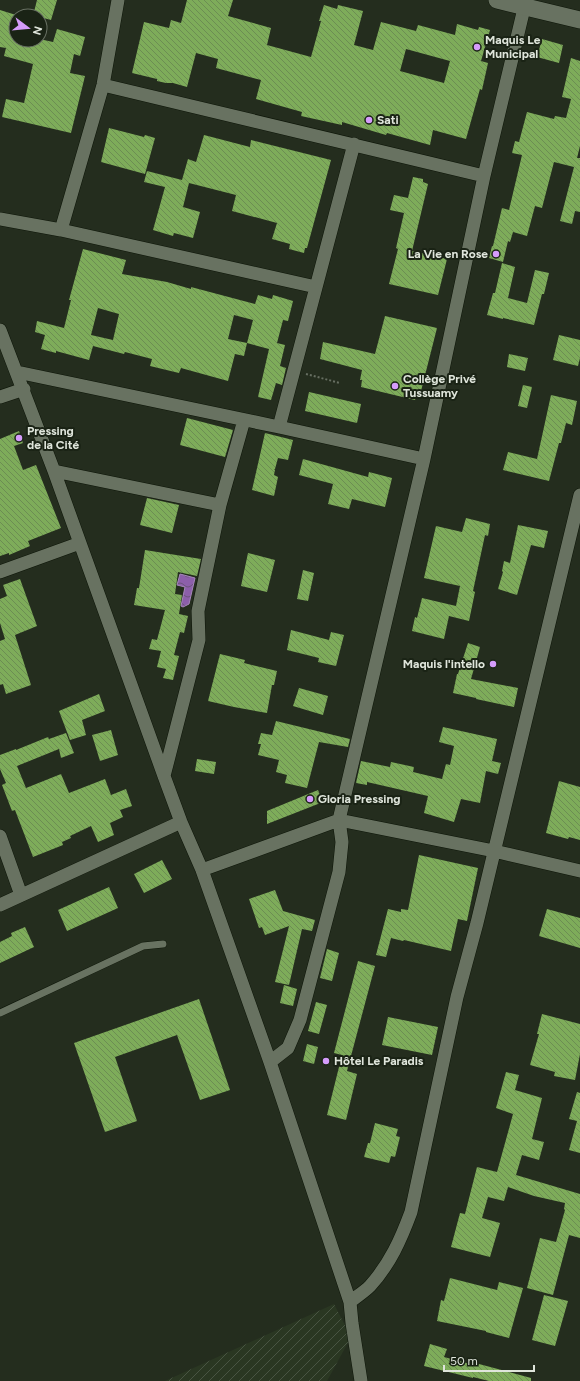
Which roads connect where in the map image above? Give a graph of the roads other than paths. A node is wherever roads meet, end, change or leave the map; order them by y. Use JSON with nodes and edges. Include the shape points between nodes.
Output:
{"nodes":[{"id":1,"x":118,"y":0,"type":"edge"},
{"id":2,"x":496,"y":0,"type":"edge"},
{"id":3,"x":525,"y":4,"type":"edge"},
{"id":4,"x":580,"y":20,"type":"edge"},
{"id":5,"x":103,"y":85,"type":"junction"},
{"id":6,"x":354,"y":144,"type":"junction"},
{"id":7,"x":484,"y":176,"type":"junction"},
{"id":8,"x":0,"y":219,"type":"edge"},
{"id":9,"x":61,"y":230,"type":"junction"},
{"id":10,"x":316,"y":287,"type":"junction"},
{"id":11,"x":0,"y":330,"type":"edge"},
{"id":12,"x":17,"y":372,"type":"junction"},
{"id":13,"x":24,"y":389,"type":"junction"},
{"id":14,"x":0,"y":398,"type":"edge"},
{"id":15,"x":244,"y":420,"type":"junction"},
{"id":16,"x":280,"y":426,"type":"junction"},
{"id":17,"x":424,"y":459,"type":"junction"},
{"id":18,"x":54,"y":471,"type":"junction"},
{"id":19,"x":580,"y":495,"type":"edge"},
{"id":20,"x":220,"y":505,"type":"junction"},
{"id":21,"x":80,"y":543,"type":"junction"},
{"id":22,"x":0,"y":572,"type":"edge"},
{"id":23,"x":164,"y":776,"type":"junction"},
{"id":24,"x":339,"y":820,"type":"junction"},
{"id":25,"x":181,"y":822,"type":"junction"},
{"id":26,"x":0,"y":836,"type":"edge"},
{"id":27,"x":494,"y":851,"type":"junction"},
{"id":28,"x":202,"y":870,"type":"junction"},
{"id":29,"x":580,"y":871,"type":"edge"},
{"id":30,"x":21,"y":895,"type":"junction"},
{"id":31,"x":0,"y":905,"type":"edge"},
{"id":32,"x":163,"y":944,"type":"dead end"},
{"id":33,"x":0,"y":1013,"type":"edge"},
{"id":34,"x":270,"y":1062,"type":"junction"},
{"id":35,"x":350,"y":1302,"type":"junction"},
{"id":36,"x":361,"y":1381,"type":"edge"}],
"edges":[{"from":1,"to":5,"type":"street"},
{"from":2,"to":3,"type":"street"},
{"from":3,"to":4,"type":"street"},
{"from":3,"to":7,"type":"street"},
{"from":5,"to":6,"type":"street"},
{"from":5,"to":9,"type":"street"},
{"from":6,"to":7,"type":"street"},
{"from":6,"to":10,"type":"street"},
{"from":7,"to":17,"type":"street"},
{"from":8,"to":9,"type":"street"},
{"from":9,"to":10,"type":"street"},
{"from":10,"to":16,"type":"street"},
{"from":11,"to":12,"type":"street"},
{"from":12,"to":13,"type":"street"},
{"from":12,"to":15,"type":"street"},
{"from":13,"to":14,"type":"street"},
{"from":13,"to":18,"type":"street"},
{"from":15,"to":16,"type":"street"},
{"from":15,"to":20,"type":"street"},
{"from":16,"to":17,"type":"street"},
{"from":17,"to":24,"type":"street"},
{"from":18,"to":20,"type":"street"},
{"from":18,"to":21,"type":"street"},
{"from":19,"to":27,"type":"street"},
{"from":20,"to":23,"type":"street","via":[[198,611],[199,640]]},
{"from":21,"to":22,"type":"street"},
{"from":21,"to":23,"type":"street"},
{"from":23,"to":25,"type":"street"},
{"from":24,"to":27,"type":"street"},
{"from":24,"to":28,"type":"street"},
{"from":24,"to":34,"type":"street","via":[[342,842],[339,872],[300,1020],[288,1048]]},
{"from":25,"to":28,"type":"street"},
{"from":25,"to":30,"type":"street"},
{"from":26,"to":30,"type":"street"},
{"from":27,"to":29,"type":"street"},
{"from":27,"to":35,"type":"street","via":[[457,997],[411,1212],[400,1241],[385,1266],[369,1286]]},
{"from":28,"to":34,"type":"street"},
{"from":30,"to":31,"type":"street"},
{"from":32,"to":33,"type":"lane","via":[[143,946]]},
{"from":34,"to":35,"type":"street"},
{"from":35,"to":36,"type":"street"}]}
